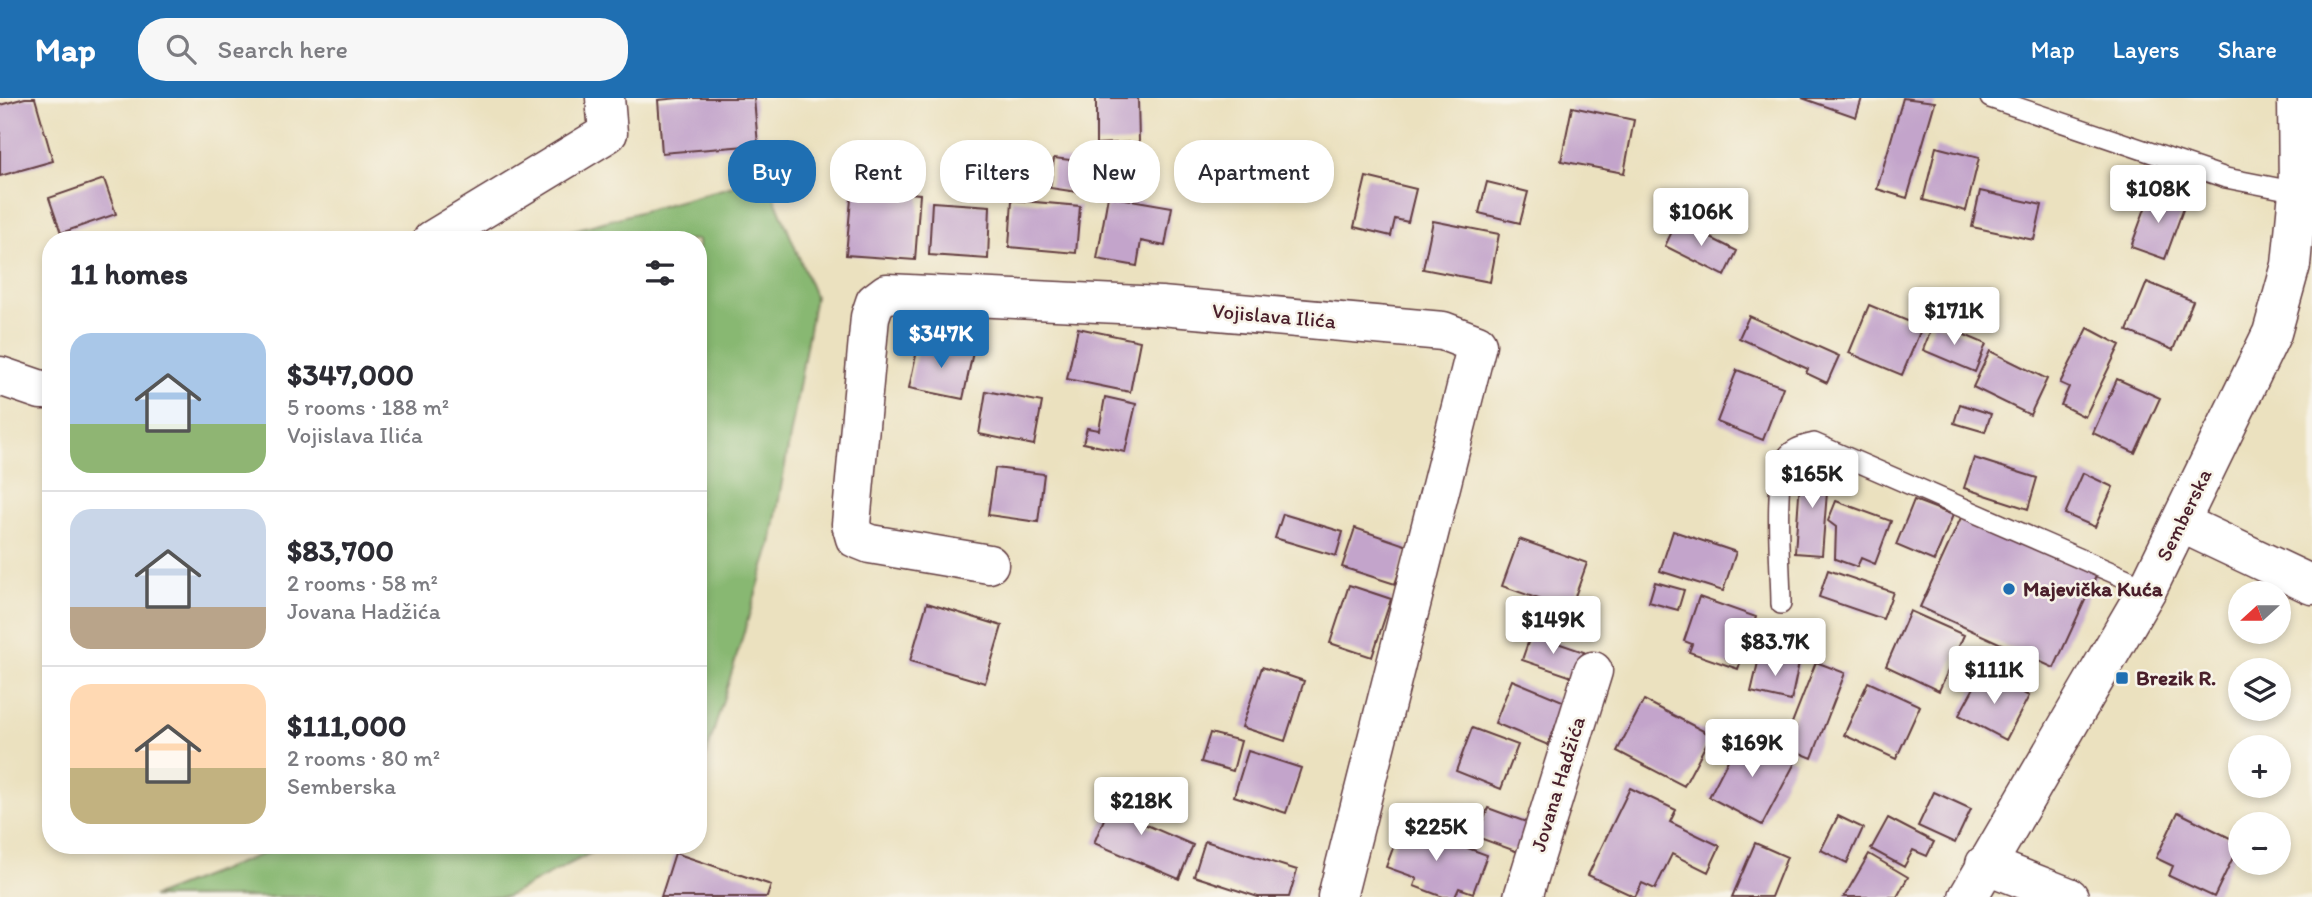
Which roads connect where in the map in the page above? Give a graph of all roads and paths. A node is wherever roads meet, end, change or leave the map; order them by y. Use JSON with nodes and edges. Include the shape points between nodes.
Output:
{"nodes":[{"id":1,"x":606,"y":98,"type":"edge"},
{"id":2,"x":1990,"y":98,"type":"edge"},
{"id":3,"x":2297,"y":98,"type":"edge"},
{"id":4,"x":2298,"y":192,"type":"junction"},
{"id":5,"x":447,"y":231,"type":"edge"},
{"id":6,"x":0,"y":376,"type":"edge"},
{"id":7,"x":42,"y":390,"type":"edge"},
{"id":8,"x":2181,"y":523,"type":"junction"},
{"id":9,"x":989,"y":564,"type":"dead end"},
{"id":10,"x":2312,"y":585,"type":"edge"},
{"id":11,"x":2148,"y":588,"type":"junction"},
{"id":12,"x":1781,"y":604,"type":"dead end"},
{"id":13,"x":1593,"y":671,"type":"dead end"},
{"id":14,"x":1976,"y":880,"type":"edge"},
{"id":15,"x":1337,"y":897,"type":"edge"},
{"id":16,"x":1523,"y":897,"type":"edge"},
{"id":17,"x":2069,"y":897,"type":"edge"}],
"edges":[{"from":1,"to":5,"type":"street","via":[[608,133]]},
{"from":2,"to":4,"type":"lane","via":[[2226,178]]},
{"from":3,"to":4,"type":"street","name":"Semberska"},
{"from":4,"to":8,"type":"street","name":"Semberska","via":[[2291,265],[2272,333]]},
{"from":6,"to":7,"type":"street"},
{"from":8,"to":10,"type":"street"},
{"from":8,"to":11,"type":"street","name":"Semberska"},
{"from":9,"to":15,"type":"street","name":"Vojislava Ilića","via":[[855,538],[850,524],[870,317],[875,302],[887,293],[1188,309],[1443,331],[1477,344]]},
{"from":11,"to":12,"type":"lane","via":[[1814,443],[1797,448],[1786,459],[1780,493]]},
{"from":11,"to":14,"type":"street","name":"Semberska"},
{"from":13,"to":16,"type":"street","name":"Jovana Hadžića"},
{"from":14,"to":17,"type":"street"}]}
